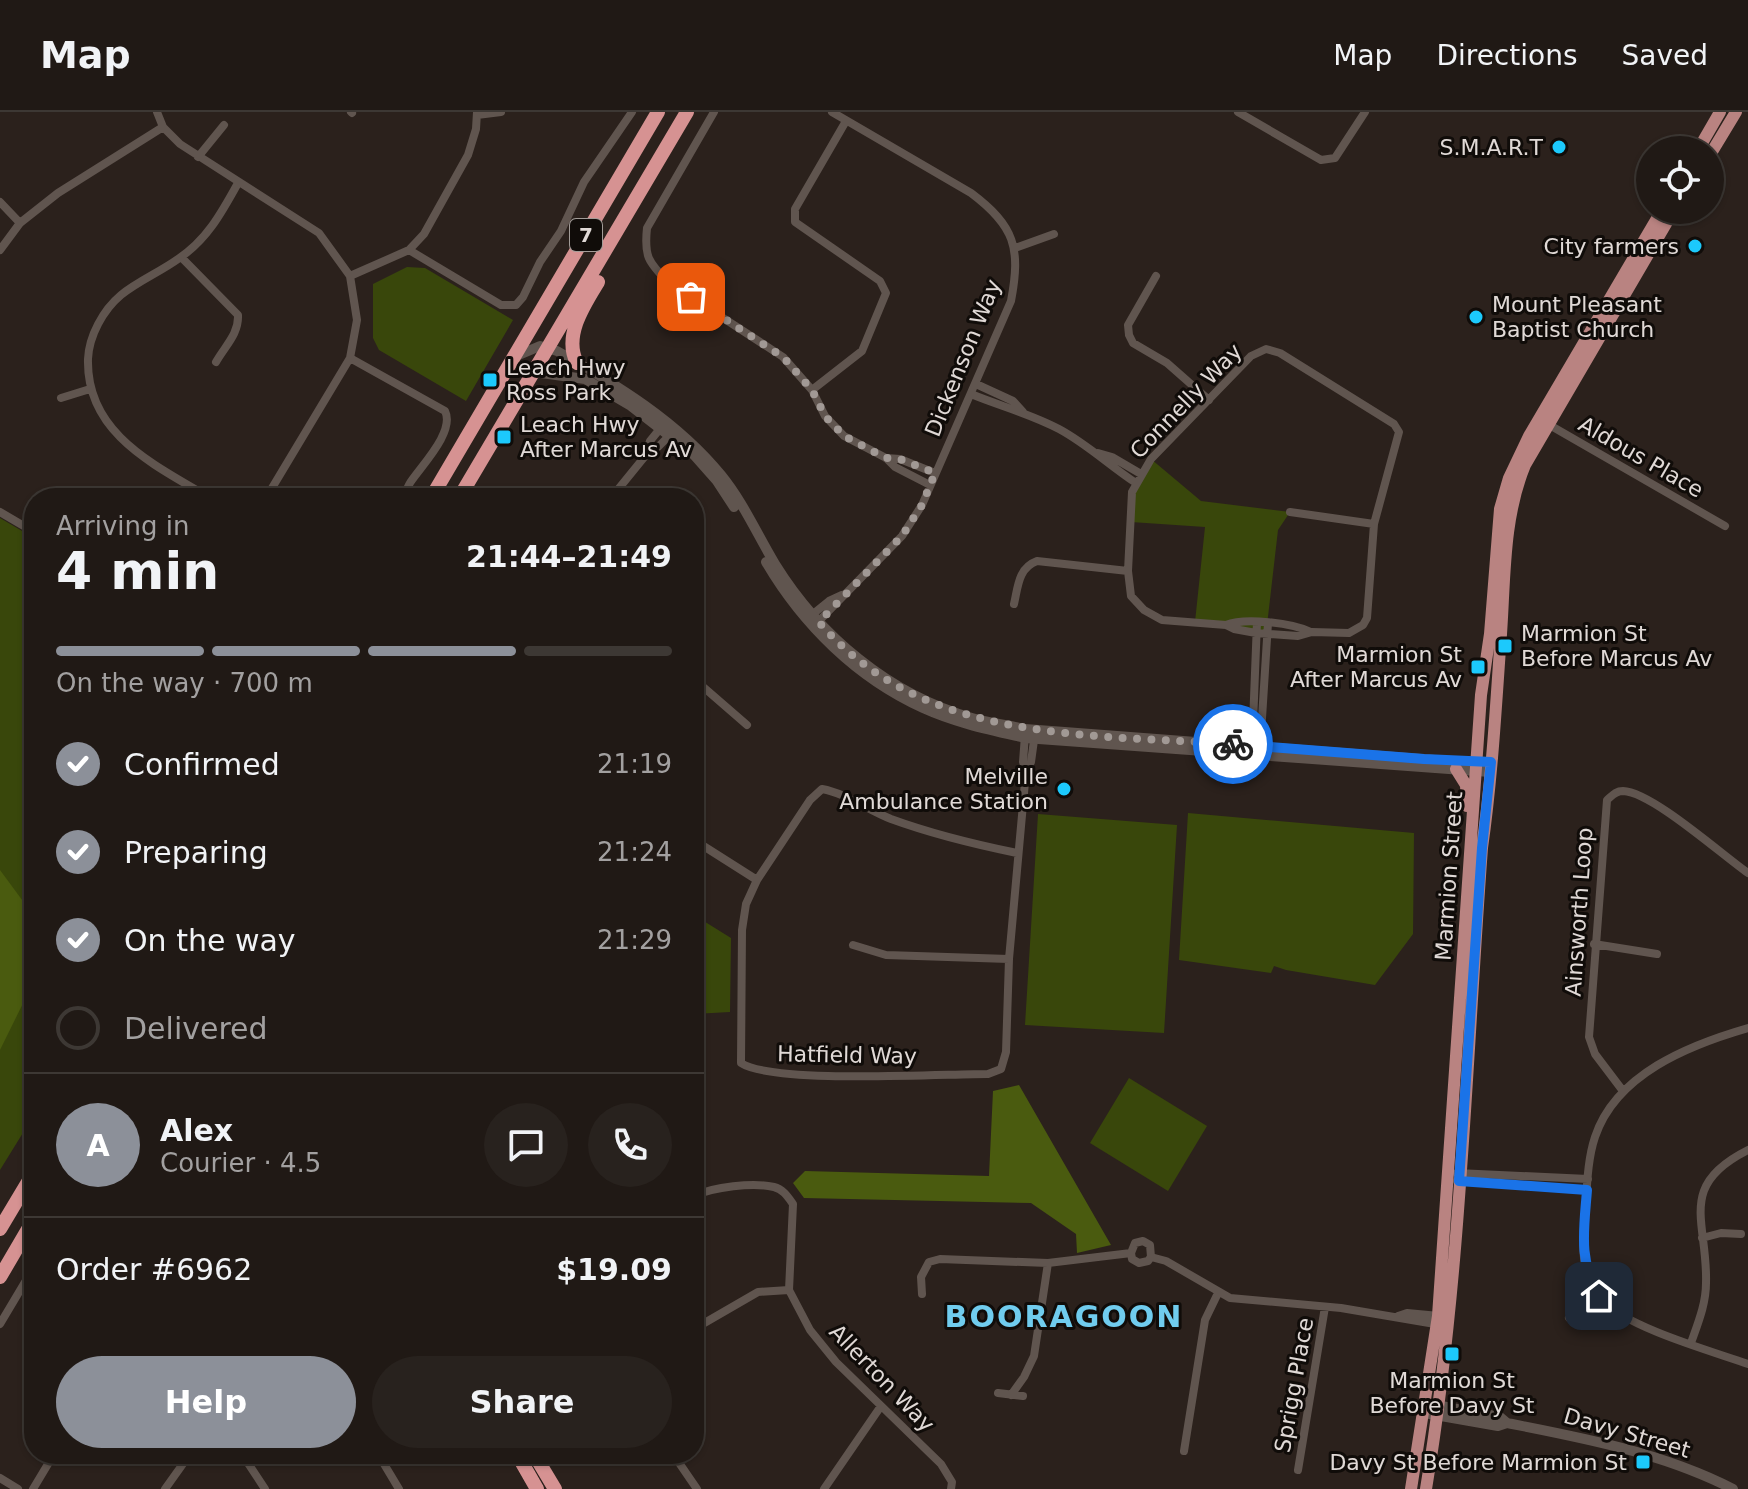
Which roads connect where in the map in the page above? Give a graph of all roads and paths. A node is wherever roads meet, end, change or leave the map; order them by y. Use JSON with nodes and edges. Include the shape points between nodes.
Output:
{"nodes":[{"id":1,"x":157,"y":112,"type":"edge"},
{"id":2,"x":501,"y":112,"type":"edge"},
{"id":3,"x":632,"y":112,"type":"edge"},
{"id":4,"x":658,"y":112,"type":"edge"},
{"id":5,"x":687,"y":112,"type":"edge"},
{"id":6,"x":714,"y":112,"type":"edge"},
{"id":7,"x":832,"y":112,"type":"edge"},
{"id":8,"x":1238,"y":112,"type":"edge"},
{"id":9,"x":1365,"y":112,"type":"edge"},
{"id":10,"x":1720,"y":112,"type":"edge"},
{"id":11,"x":1736,"y":112,"type":"edge"},
{"id":12,"x":477,"y":114,"type":"edge"},
{"id":13,"x":846,"y":121,"type":"junction"},
{"id":14,"x":224,"y":125,"type":"dead end"},
{"id":15,"x":163,"y":127,"type":"junction"},
{"id":16,"x":1706,"y":136,"type":"edge"},
{"id":17,"x":1721,"y":136,"type":"edge"},
{"id":18,"x":198,"y":157,"type":"junction"},
{"id":19,"x":238,"y":183,"type":"junction"},
{"id":20,"x":0,"y":202,"type":"edge"},
{"id":21,"x":633,"y":206,"type":"junction"},
{"id":22,"x":20,"y":223,"type":"junction"},
{"id":23,"x":1654,"y":224,"type":"edge"},
{"id":24,"x":1665,"y":224,"type":"edge"},
{"id":25,"x":1054,"y":234,"type":"dead end"},
{"id":26,"x":1015,"y":248,"type":"junction"},
{"id":27,"x":0,"y":250,"type":"edge"},
{"id":28,"x":409,"y":250,"type":"junction"},
{"id":29,"x":181,"y":257,"type":"junction"},
{"id":30,"x":350,"y":276,"type":"junction"},
{"id":31,"x":1156,"y":276,"type":"dead end"},
{"id":32,"x":548,"y":348,"type":"junction"},
{"id":33,"x":514,"y":357,"type":"junction"},
{"id":34,"x":350,"y":358,"type":"junction"},
{"id":35,"x":216,"y":362,"type":"dead end"},
{"id":36,"x":577,"y":363,"type":"junction"},
{"id":37,"x":534,"y":372,"type":"junction"},
{"id":38,"x":976,"y":384,"type":"junction"},
{"id":39,"x":90,"y":389,"type":"junction"},
{"id":40,"x":812,"y":390,"type":"junction"},
{"id":41,"x":971,"y":394,"type":"junction"},
{"id":42,"x":61,"y":398,"type":"dead end"},
{"id":43,"x":1209,"y":400,"type":"junction"},
{"id":44,"x":1024,"y":413,"type":"junction"},
{"id":45,"x":1543,"y":422,"type":"junction"},
{"id":46,"x":668,"y":428,"type":"junction"},
{"id":47,"x":1097,"y":453,"type":"junction"},
{"id":48,"x":886,"y":458,"type":"junction"},
{"id":49,"x":935,"y":473,"type":"junction"},
{"id":50,"x":1141,"y":474,"type":"junction"},
{"id":51,"x":1136,"y":483,"type":"junction"},
{"id":52,"x":930,"y":485,"type":"junction"},
{"id":53,"x":193,"y":488,"type":"edge"},
{"id":54,"x":272,"y":488,"type":"edge"},
{"id":55,"x":407,"y":488,"type":"edge"},
{"id":56,"x":437,"y":488,"type":"edge"},
{"id":57,"x":465,"y":488,"type":"edge"},
{"id":58,"x":619,"y":488,"type":"edge"},
{"id":59,"x":0,"y":512,"type":"edge"},
{"id":60,"x":1290,"y":512,"type":"dead end"},
{"id":61,"x":1374,"y":524,"type":"junction"},
{"id":62,"x":24,"y":526,"type":"edge"},
{"id":63,"x":1725,"y":526,"type":"dead end"},
{"id":64,"x":1128,"y":571,"type":"junction"},
{"id":65,"x":1014,"y":604,"type":"dead end"},
{"id":66,"x":813,"y":621,"type":"junction"},
{"id":67,"x":1257,"y":622,"type":"junction"},
{"id":68,"x":1268,"y":623,"type":"junction"},
{"id":69,"x":1226,"y":625,"type":"junction"},
{"id":70,"x":1312,"y":632,"type":"junction"},
{"id":71,"x":1256,"y":633,"type":"junction"},
{"id":72,"x":1266,"y":634,"type":"junction"},
{"id":73,"x":704,"y":688,"type":"edge"},
{"id":74,"x":747,"y":725,"type":"dead end"},
{"id":75,"x":1030,"y":734,"type":"junction"},
{"id":76,"x":1256,"y":750,"type":"junction"},
{"id":77,"x":1484,"y":766,"type":"junction"},
{"id":78,"x":1456,"y":769,"type":"junction"},
{"id":79,"x":704,"y":846,"type":"edge"},
{"id":80,"x":1017,"y":853,"type":"junction"},
{"id":81,"x":1470,"y":857,"type":"junction"},
{"id":82,"x":1748,"y":873,"type":"edge"},
{"id":83,"x":757,"y":880,"type":"junction"},
{"id":84,"x":1594,"y":944,"type":"junction"},
{"id":85,"x":853,"y":945,"type":"dead end"},
{"id":86,"x":1657,"y":954,"type":"dead end"},
{"id":87,"x":1009,"y":959,"type":"junction"},
{"id":88,"x":1748,"y":1028,"type":"edge"},
{"id":89,"x":1623,"y":1091,"type":"junction"},
{"id":90,"x":1748,"y":1150,"type":"edge"},
{"id":91,"x":1454,"y":1177,"type":"junction"},
{"id":92,"x":1588,"y":1179,"type":"junction"},
{"id":93,"x":24,"y":1189,"type":"edge"},
{"id":94,"x":1587,"y":1190,"type":"junction"},
{"id":95,"x":704,"y":1194,"type":"edge"},
{"id":96,"x":0,"y":1229,"type":"edge"},
{"id":97,"x":1741,"y":1234,"type":"dead end"},
{"id":98,"x":24,"y":1236,"type":"edge"},
{"id":99,"x":1702,"y":1238,"type":"junction"},
{"id":100,"x":1131,"y":1253,"type":"junction"},
{"id":101,"x":1151,"y":1257,"type":"junction"},
{"id":102,"x":1048,"y":1263,"type":"junction"},
{"id":103,"x":0,"y":1277,"type":"edge"},
{"id":104,"x":24,"y":1284,"type":"edge"},
{"id":105,"x":789,"y":1290,"type":"junction"},
{"id":106,"x":1218,"y":1293,"type":"junction"},
{"id":107,"x":922,"y":1294,"type":"dead end"},
{"id":108,"x":1599,"y":1296,"type":"junction"},
{"id":109,"x":1325,"y":1307,"type":"junction"},
{"id":110,"x":1569,"y":1318,"type":"dead end"},
{"id":111,"x":1443,"y":1321,"type":"junction"},
{"id":112,"x":704,"y":1323,"type":"edge"},
{"id":113,"x":0,"y":1324,"type":"edge"},
{"id":114,"x":1691,"y":1343,"type":"junction"},
{"id":115,"x":1748,"y":1364,"type":"edge"},
{"id":116,"x":998,"y":1393,"type":"dead end"},
{"id":117,"x":1011,"y":1395,"type":"junction"},
{"id":118,"x":1023,"y":1396,"type":"dead end"},
{"id":119,"x":881,"y":1406,"type":"junction"},
{"id":120,"x":1425,"y":1408,"type":"junction"},
{"id":121,"x":1439,"y":1411,"type":"junction"},
{"id":122,"x":1184,"y":1451,"type":"dead end"},
{"id":123,"x":48,"y":1464,"type":"edge"},
{"id":124,"x":183,"y":1464,"type":"edge"},
{"id":125,"x":249,"y":1464,"type":"edge"},
{"id":126,"x":384,"y":1464,"type":"edge"},
{"id":127,"x":523,"y":1464,"type":"edge"},
{"id":128,"x":540,"y":1464,"type":"edge"},
{"id":129,"x":680,"y":1464,"type":"edge"},
{"id":130,"x":1298,"y":1470,"type":"dead end"},
{"id":131,"x":0,"y":1478,"type":"edge"},
{"id":132,"x":18,"y":1489,"type":"edge"},
{"id":133,"x":33,"y":1489,"type":"edge"},
{"id":134,"x":165,"y":1489,"type":"edge"},
{"id":135,"x":265,"y":1489,"type":"edge"},
{"id":136,"x":399,"y":1489,"type":"edge"},
{"id":137,"x":537,"y":1489,"type":"edge"},
{"id":138,"x":555,"y":1489,"type":"edge"},
{"id":139,"x":697,"y":1489,"type":"edge"},
{"id":140,"x":824,"y":1489,"type":"edge"},
{"id":141,"x":951,"y":1489,"type":"edge"},
{"id":142,"x":1411,"y":1489,"type":"edge"},
{"id":143,"x":1426,"y":1489,"type":"edge"},
{"id":144,"x":1733,"y":1489,"type":"edge"}],
"edges":[{"from":1,"to":15,"type":"street"},
{"from":2,"to":12,"type":"street"},
{"from":3,"to":28,"type":"street","via":[[584,182],[516,305],[501,305]]},
{"from":4,"to":33,"type":"highway","number":"7"},
{"from":5,"to":21,"type":"highway","number":"7"},
{"from":6,"to":40,"type":"street","via":[[647,228],[645,250],[651,266],[668,282],[783,357]]},
{"from":7,"to":13,"type":"street"},
{"from":8,"to":9,"type":"street","via":[[1321,160],[1335,158]]},
{"from":10,"to":16,"type":"main road"},
{"from":11,"to":17,"type":"main road"},
{"from":12,"to":28,"type":"street","via":[[468,155],[424,234]]},
{"from":13,"to":26,"type":"street","via":[[971,193],[1002,221]]},
{"from":13,"to":40,"type":"street","via":[[795,209],[795,222],[880,281],[886,293],[862,351]]},
{"from":14,"to":18,"type":"street"},
{"from":15,"to":18,"type":"street"},
{"from":15,"to":22,"type":"street"},
{"from":18,"to":19,"type":"street"},
{"from":19,"to":29,"type":"street","via":[[217,221]]},
{"from":19,"to":30,"type":"street","via":[[319,233]]},
{"from":20,"to":22,"type":"street"},
{"from":21,"to":32,"type":"highway","number":"7"},
{"from":21,"to":36,"type":"highway","via":[[624,236],[575,328],[571,352]]},
{"from":22,"to":27,"type":"street"},
{"from":23,"to":45,"type":"main road","name":"Marmion Street"},
{"from":24,"to":45,"type":"main road","name":"Marmion Street"},
{"from":25,"to":26,"type":"street"},
{"from":26,"to":38,"type":"street","name":"Dickenson Way","via":[[1011,301]]},
{"from":28,"to":30,"type":"street"},
{"from":29,"to":35,"type":"street","via":[[238,315],[235,333]]},
{"from":29,"to":39,"type":"street","via":[[121,295],[107,310],[89,352]]},
{"from":30,"to":34,"type":"street","via":[[357,320]]},
{"from":31,"to":43,"type":"street","via":[[1128,325],[1129,335]]},
{"from":32,"to":33,"type":"street"},
{"from":32,"to":36,"type":"street"},
{"from":32,"to":37,"type":"highway","number":"7"},
{"from":33,"to":56,"type":"highway","number":"7"},
{"from":34,"to":54,"type":"street"},
{"from":34,"to":55,"type":"street","via":[[448,416],[447,427]]},
{"from":36,"to":46,"type":"street"},
{"from":37,"to":46,"type":"street","via":[[585,379]]},
{"from":37,"to":57,"type":"highway","number":"7"},
{"from":38,"to":41,"type":"street","name":"Dickenson Way"},
{"from":38,"to":44,"type":"street","via":[[1013,401]]},
{"from":39,"to":42,"type":"street"},
{"from":39,"to":53,"type":"street","via":[[101,416],[145,460]]},
{"from":40,"to":48,"type":"street","via":[[825,416],[844,436]]},
{"from":41,"to":44,"type":"street"},
{"from":41,"to":49,"type":"street","name":"Dickenson Way"},
{"from":43,"to":50,"type":"street","name":"Connelly Way"},
{"from":43,"to":61,"type":"street","name":"Connelly Way","via":[[1251,356],[1266,349],[1394,424],[1399,432]]},
{"from":44,"to":47,"type":"street"},
{"from":45,"to":63,"type":"street","name":"Aldous Place"},
{"from":45,"to":77,"type":"main road","name":"Marmion Street","via":[[1509,522]]},
{"from":46,"to":58,"type":"street","via":[[658,447]]},
{"from":46,"to":66,"type":"street","via":[[722,477]]},
{"from":47,"to":50,"type":"street"},
{"from":47,"to":51,"type":"street"},
{"from":48,"to":49,"type":"street"},
{"from":48,"to":52,"type":"street"},
{"from":49,"to":52,"type":"street","name":"Dickenson Way"},
{"from":50,"to":51,"type":"street","name":"Connelly Way"},
{"from":51,"to":64,"type":"street","name":"Connelly Way"},
{"from":52,"to":66,"type":"street","name":"Dickenson Way","via":[[902,536]]},
{"from":59,"to":62,"type":"street"},
{"from":60,"to":61,"type":"street"},
{"from":61,"to":70,"type":"street","name":"Connelly Way","via":[[1363,625],[1349,633]]},
{"from":64,"to":65,"type":"street","via":[[1037,561],[1021,572]]},
{"from":64,"to":69,"type":"street","name":"Connelly Way","via":[[1131,596],[1162,620]]},
{"from":66,"to":75,"type":"street","via":[[873,671],[927,701]]},
{"from":67,"to":68,"type":"street","name":"Connelly Way"},
{"from":67,"to":69,"type":"street","name":"Connelly Way","via":[[1236,620]]},
{"from":67,"to":71,"type":"street"},
{"from":68,"to":70,"type":"street","name":"Connelly Way"},
{"from":68,"to":72,"type":"street"},
{"from":69,"to":71,"type":"street","name":"Connelly Way"},
{"from":70,"to":72,"type":"street","name":"Connelly Way"},
{"from":71,"to":72,"type":"street","name":"Connelly Way"},
{"from":71,"to":76,"type":"street"},
{"from":72,"to":76,"type":"street"},
{"from":73,"to":74,"type":"street"},
{"from":75,"to":76,"type":"street"},
{"from":75,"to":80,"type":"street","name":"Hatfield Way","via":[[1031,762]]},
{"from":76,"to":77,"type":"street"},
{"from":76,"to":78,"type":"street"},
{"from":77,"to":78,"type":"street"},
{"from":77,"to":81,"type":"main road","name":"Marmion Street"},
{"from":77,"to":91,"type":"main road","name":"Marmion Street"},
{"from":78,"to":81,"type":"main road","via":[[1466,785]]},
{"from":79,"to":83,"type":"street"},
{"from":80,"to":83,"type":"street","name":"Hatfield Way","via":[[944,838],[822,789]]},
{"from":80,"to":87,"type":"street","name":"Hatfield Way"},
{"from":81,"to":91,"type":"main road","name":"Marmion Street"},
{"from":82,"to":84,"type":"street","name":"Ainsworth Loop","via":[[1659,807],[1617,792],[1604,811]]},
{"from":83,"to":87,"type":"street","name":"Hatfield Way","via":[[742,930],[740,1049],[741,1063],[750,1069],[810,1075],[988,1074],[1001,1069]]},
{"from":84,"to":86,"type":"street"},
{"from":84,"to":89,"type":"street","name":"Ainsworth Loop","via":[[1589,1037]]},
{"from":85,"to":87,"type":"street","via":[[886,955]]},
{"from":88,"to":89,"type":"street","via":[[1679,1055]]},
{"from":89,"to":92,"type":"street","via":[[1599,1126]]},
{"from":90,"to":99,"type":"street","via":[[1725,1162],[1704,1191],[1699,1212]]},
{"from":91,"to":92,"type":"street"},
{"from":91,"to":94,"type":"street"},
{"from":91,"to":111,"type":"main road","name":"Marmion Street"},
{"from":92,"to":94,"type":"street"},
{"from":93,"to":96,"type":"highway"},
{"from":94,"to":108,"type":"street","via":[[1583,1254]]},
{"from":95,"to":105,"type":"street","via":[[734,1186],[774,1187],[787,1195],[793,1204]]},
{"from":97,"to":99,"type":"street"},
{"from":98,"to":103,"type":"highway"},
{"from":99,"to":114,"type":"street","via":[[1705,1297]]},
{"from":100,"to":101,"type":"street","via":[[1139,1263]]},
{"from":100,"to":101,"type":"street","via":[[1135,1243],[1143,1241],[1150,1245]]},
{"from":100,"to":102,"type":"street"},
{"from":101,"to":106,"type":"street"},
{"from":102,"to":107,"type":"street","via":[[940,1259],[929,1262],[921,1277]]},
{"from":102,"to":117,"type":"street","via":[[1034,1356]]},
{"from":104,"to":113,"type":"street"},
{"from":105,"to":112,"type":"street","via":[[758,1292]]},
{"from":105,"to":119,"type":"street","name":"Allerton Way","via":[[810,1330]]},
{"from":106,"to":109,"type":"street"},
{"from":106,"to":122,"type":"street","via":[[1205,1320]]},
{"from":108,"to":110,"type":"street"},
{"from":108,"to":114,"type":"street","via":[[1624,1317]]},
{"from":109,"to":111,"type":"street"},
{"from":109,"to":130,"type":"street","name":"Sprigg Place"},
{"from":111,"to":120,"type":"main road","name":"Marmion Street"},
{"from":111,"to":121,"type":"main road","name":"Marmion Street"},
{"from":114,"to":115,"type":"street"},
{"from":116,"to":117,"type":"street"},
{"from":117,"to":118,"type":"street"},
{"from":119,"to":140,"type":"street"},
{"from":119,"to":141,"type":"street","name":"Allerton Way","via":[[941,1464]]},
{"from":120,"to":121,"type":"street","name":"Davy Street"},
{"from":120,"to":142,"type":"main road","name":"Marmion Street"},
{"from":121,"to":143,"type":"main road","name":"Marmion Street"},
{"from":121,"to":144,"type":"street","name":"Davy Street","via":[[1500,1417],[1507,1423],[1601,1441]]},
{"from":123,"to":133,"type":"street"},
{"from":124,"to":134,"type":"street"},
{"from":125,"to":135,"type":"street"},
{"from":126,"to":136,"type":"street"},
{"from":127,"to":137,"type":"highway"},
{"from":128,"to":138,"type":"highway"},
{"from":129,"to":139,"type":"street"},
{"from":131,"to":132,"type":"street"}]}
